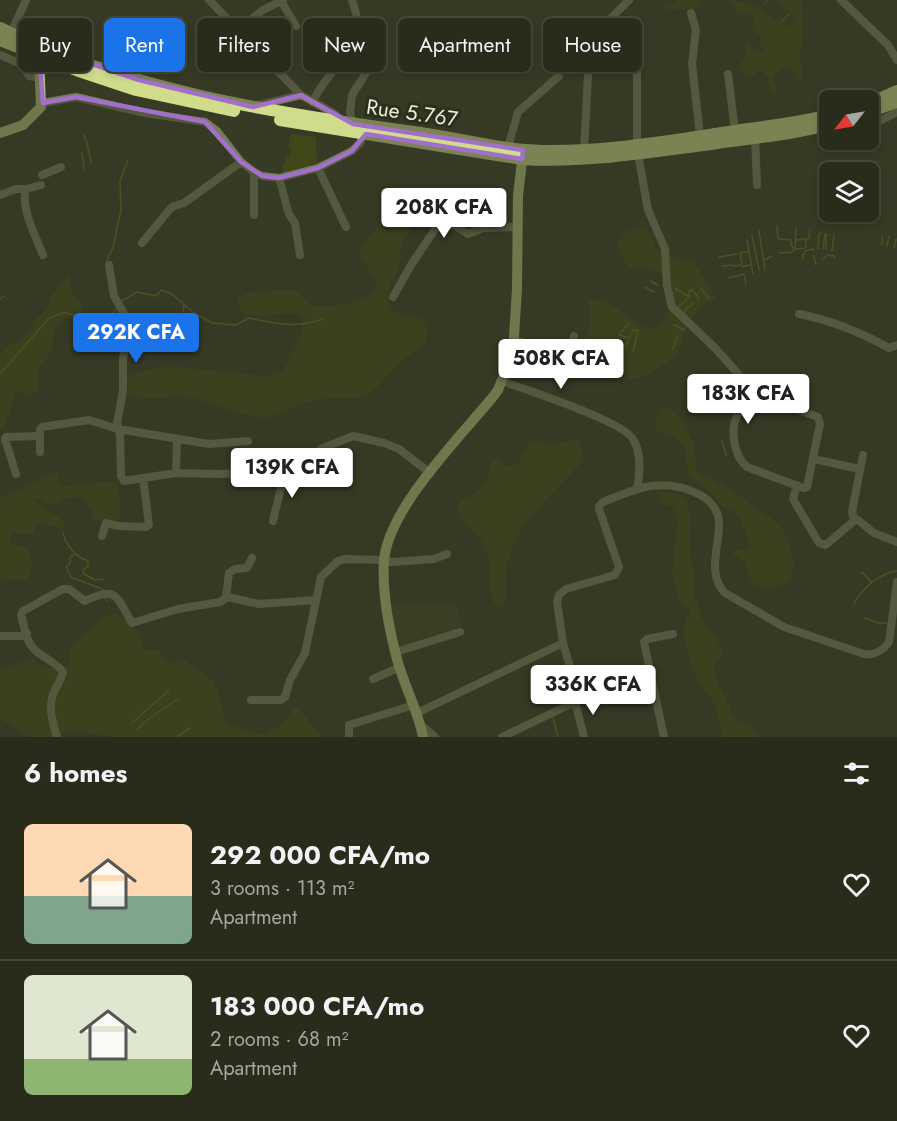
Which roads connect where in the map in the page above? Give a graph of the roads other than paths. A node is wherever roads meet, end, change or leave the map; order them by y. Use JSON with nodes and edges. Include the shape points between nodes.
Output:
{"nodes":[{"id":1,"x":26,"y":0,"type":"edge"},
{"id":2,"x":209,"y":0,"type":"edge"},
{"id":3,"x":283,"y":0,"type":"edge"},
{"id":4,"x":352,"y":0,"type":"edge"},
{"id":5,"x":629,"y":0,"type":"edge"},
{"id":6,"x":841,"y":0,"type":"edge"},
{"id":7,"x":691,"y":13,"type":"dead end"},
{"id":8,"x":228,"y":18,"type":"edge"},
{"id":9,"x":253,"y":18,"type":"edge"},
{"id":10,"x":296,"y":26,"type":"dead end"},
{"id":11,"x":4,"y":34,"type":"edge"},
{"id":12,"x":18,"y":41,"type":"edge"},
{"id":13,"x":0,"y":55,"type":"edge"},
{"id":14,"x":897,"y":60,"type":"edge"},
{"id":15,"x":92,"y":67,"type":"edge"},
{"id":16,"x":41,"y":72,"type":"edge"},
{"id":17,"x":91,"y":72,"type":"edge"},
{"id":18,"x":279,"y":72,"type":"edge"},
{"id":19,"x":367,"y":72,"type":"edge"},
{"id":20,"x":558,"y":72,"type":"edge"},
{"id":21,"x":728,"y":74,"type":"dead end"},
{"id":22,"x":588,"y":76,"type":"dead end"},
{"id":23,"x":41,"y":78,"type":"junction"},
{"id":24,"x":897,"y":91,"type":"edge"},
{"id":25,"x":301,"y":95,"type":"junction"},
{"id":26,"x":879,"y":99,"type":"edge"},
{"id":27,"x":313,"y":102,"type":"junction"},
{"id":28,"x":897,"y":102,"type":"edge"},
{"id":29,"x":42,"y":103,"type":"junction"},
{"id":30,"x":253,"y":107,"type":"junction"},
{"id":31,"x":879,"y":108,"type":"edge"},
{"id":32,"x":897,"y":112,"type":"edge"},
{"id":33,"x":879,"y":121,"type":"edge"},
{"id":34,"x":347,"y":122,"type":"junction"},
{"id":35,"x":819,"y":122,"type":"edge"},
{"id":36,"x":819,"y":125,"type":"edge"},
{"id":37,"x":735,"y":131,"type":"junction"},
{"id":38,"x":0,"y":133,"type":"edge"},
{"id":39,"x":362,"y":134,"type":"junction"},
{"id":40,"x":700,"y":136,"type":"junction"},
{"id":41,"x":755,"y":137,"type":"junction"},
{"id":42,"x":508,"y":147,"type":"junction"},
{"id":43,"x":584,"y":149,"type":"junction"},
{"id":44,"x":638,"y":149,"type":"junction"},
{"id":45,"x":523,"y":154,"type":"junction"},
{"id":46,"x":241,"y":162,"type":"junction"},
{"id":47,"x":61,"y":167,"type":"dead end"},
{"id":48,"x":318,"y":168,"type":"junction"},
{"id":49,"x":254,"y":172,"type":"junction"},
{"id":50,"x":42,"y":175,"type":"dead end"},
{"id":51,"x":279,"y":178,"type":"junction"},
{"id":52,"x":41,"y":185,"type":"dead end"},
{"id":53,"x":757,"y":185,"type":"dead end"},
{"id":54,"x":26,"y":189,"type":"junction"},
{"id":55,"x":0,"y":195,"type":"edge"},
{"id":56,"x":254,"y":215,"type":"dead end"},
{"id":57,"x":346,"y":227,"type":"dead end"},
{"id":58,"x":517,"y":227,"type":"junction"},
{"id":59,"x":142,"y":243,"type":"dead end"},
{"id":60,"x":43,"y":255,"type":"dead end"},
{"id":61,"x":300,"y":255,"type":"dead end"},
{"id":62,"x":109,"y":265,"type":"dead end"},
{"id":63,"x":393,"y":297,"type":"dead end"},
{"id":64,"x":799,"y":314,"type":"dead end"},
{"id":65,"x":574,"y":336,"type":"dead end"},
{"id":66,"x":514,"y":340,"type":"junction"},
{"id":67,"x":897,"y":345,"type":"edge"},
{"id":68,"x":502,"y":381,"type":"junction"},
{"id":69,"x":758,"y":395,"type":"junction"},
{"id":70,"x":118,"y":429,"type":"junction"},
{"id":71,"x":40,"y":436,"type":"junction"},
{"id":72,"x":177,"y":439,"type":"junction"},
{"id":73,"x":248,"y":441,"type":"dead end"},
{"id":74,"x":40,"y":452,"type":"dead end"},
{"id":75,"x":862,"y":454,"type":"dead end"},
{"id":76,"x":814,"y":459,"type":"junction"},
{"id":77,"x":858,"y":469,"type":"junction"},
{"id":78,"x":285,"y":471,"type":"junction"},
{"id":79,"x":176,"y":473,"type":"junction"},
{"id":80,"x":430,"y":473,"type":"junction"},
{"id":81,"x":16,"y":474,"type":"dead end"},
{"id":82,"x":143,"y":478,"type":"junction"},
{"id":83,"x":797,"y":485,"type":"junction"},
{"id":84,"x":637,"y":489,"type":"junction"},
{"id":85,"x":855,"y":520,"type":"junction"},
{"id":86,"x":273,"y":521,"type":"dead end"},
{"id":87,"x":102,"y":536,"type":"dead end"},
{"id":88,"x":897,"y":542,"type":"edge"},
{"id":89,"x":447,"y":554,"type":"dead end"},
{"id":90,"x":252,"y":558,"type":"dead end"},
{"id":91,"x":384,"y":560,"type":"junction"},
{"id":92,"x":897,"y":582,"type":"edge"},
{"id":93,"x":226,"y":597,"type":"junction"},
{"id":94,"x":315,"y":600,"type":"junction"},
{"id":95,"x":460,"y":632,"type":"dead end"},
{"id":96,"x":27,"y":633,"type":"junction"},
{"id":97,"x":673,"y":633,"type":"dead end"},
{"id":98,"x":0,"y":636,"type":"edge"},
{"id":99,"x":563,"y":643,"type":"junction"},
{"id":100,"x":396,"y":652,"type":"junction"},
{"id":101,"x":400,"y":667,"type":"junction"},
{"id":102,"x":571,"y":670,"type":"junction"},
{"id":103,"x":373,"y":679,"type":"dead end"},
{"id":104,"x":654,"y":692,"type":"junction"},
{"id":105,"x":251,"y":700,"type":"dead end"},
{"id":106,"x":576,"y":702,"type":"junction"},
{"id":107,"x":416,"y":709,"type":"junction"},
{"id":108,"x":421,"y":725,"type":"junction"},
{"id":109,"x":57,"y":737,"type":"edge"},
{"id":110,"x":349,"y":737,"type":"edge"},
{"id":111,"x":423,"y":737,"type":"edge"},
{"id":112,"x":435,"y":737,"type":"edge"},
{"id":113,"x":502,"y":737,"type":"edge"},
{"id":114,"x":584,"y":737,"type":"edge"},
{"id":115,"x":664,"y":737,"type":"edge"}],
"edges":[{"from":1,"to":11,"type":"street"},
{"from":2,"to":8,"type":"street"},
{"from":3,"to":9,"type":"street"},
{"from":3,"to":10,"type":"street"},
{"from":4,"to":27,"type":"street","via":[[357,25],[352,44],[320,86]]},
{"from":5,"to":44,"type":"street","via":[[604,25],[610,40],[636,66]]},
{"from":6,"to":14,"type":"street","via":[[888,45]]},
{"from":7,"to":40,"type":"street","via":[[696,30],[692,64]]},
{"from":11,"to":12,"type":"highway"},
{"from":13,"to":23,"type":"street","via":[[21,64],[28,76]]},
{"from":15,"to":30,"type":"highway","name":"Rue 5.767"},
{"from":16,"to":23,"type":"main road"},
{"from":17,"to":39,"type":"highway","via":[[136,90]]},
{"from":18,"to":25,"type":"street"},
{"from":19,"to":34,"type":"street","via":[[352,95]]},
{"from":20,"to":42,"type":"street","via":[[518,112]]},
{"from":21,"to":37,"type":"street"},
{"from":22,"to":43,"type":"street"},
{"from":23,"to":29,"type":"main road"},
{"from":24,"to":26,"type":"highway"},
{"from":25,"to":27,"type":"street"},
{"from":25,"to":30,"type":"street"},
{"from":27,"to":34,"type":"street"},
{"from":28,"to":31,"type":"highway"},
{"from":29,"to":38,"type":"main road","via":[[23,125]]},
{"from":29,"to":46,"type":"street","via":[[76,97],[205,122]]},
{"from":30,"to":34,"type":"highway","name":"Rue 5.767"},
{"from":32,"to":33,"type":"street"},
{"from":34,"to":42,"type":"highway","name":"Rue 5.767"},
{"from":35,"to":37,"type":"highway","name":"Rue 5.767"},
{"from":36,"to":41,"type":"highway"},
{"from":37,"to":40,"type":"highway","name":"Rue 5.767"},
{"from":39,"to":45,"type":"highway"},
{"from":39,"to":48,"type":"street","via":[[357,147]]},
{"from":40,"to":44,"type":"highway","name":"Rue 5.767"},
{"from":41,"to":44,"type":"highway"},
{"from":41,"to":53,"type":"street"},
{"from":42,"to":45,"type":"highway","name":"Rue 5.767"},
{"from":43,"to":44,"type":"highway","name":"Rue 5.767"},
{"from":43,"to":45,"type":"highway","name":"Rue 5.767"},
{"from":44,"to":45,"type":"highway","via":[[574,159]]},
{"from":44,"to":69,"type":"street","via":[[648,210],[665,249],[672,307]]},
{"from":45,"to":58,"type":"main road"},
{"from":46,"to":49,"type":"street"},
{"from":46,"to":59,"type":"street","via":[[174,206]]},
{"from":47,"to":50,"type":"street"},
{"from":48,"to":51,"type":"street"},
{"from":48,"to":57,"type":"street"},
{"from":49,"to":51,"type":"street"},
{"from":49,"to":56,"type":"street"},
{"from":51,"to":61,"type":"street","via":[[295,223]]},
{"from":52,"to":54,"type":"street"},
{"from":54,"to":55,"type":"street"},
{"from":54,"to":60,"type":"street","via":[[28,217]]},
{"from":58,"to":63,"type":"street","via":[[483,228],[468,234],[454,225],[436,228]]},
{"from":58,"to":66,"type":"main road"},
{"from":62,"to":70,"type":"street","via":[[116,300],[126,317]]},
{"from":64,"to":67,"type":"street","via":[[855,330],[889,348]]},
{"from":65,"to":66,"type":"street","via":[[571,346],[559,352]]},
{"from":66,"to":68,"type":"main road"},
{"from":68,"to":80,"type":"main road"},
{"from":68,"to":84,"type":"street","via":[[610,423],[630,435],[639,462]]},
{"from":69,"to":76,"type":"street","via":[[818,417]]},
{"from":69,"to":83,"type":"street","via":[[737,414],[734,437],[739,457],[747,467]]},
{"from":70,"to":71,"type":"street","via":[[89,420],[44,426]]},
{"from":70,"to":72,"type":"street"},
{"from":70,"to":82,"type":"street","via":[[122,479]]},
{"from":71,"to":74,"type":"street"},
{"from":71,"to":81,"type":"street","via":[[6,437]]},
{"from":72,"to":73,"type":"street","via":[[212,444]]},
{"from":72,"to":79,"type":"street"},
{"from":75,"to":77,"type":"street"},
{"from":76,"to":77,"type":"street"},
{"from":76,"to":83,"type":"street","via":[[809,485]]},
{"from":77,"to":85,"type":"street","via":[[852,512]]},
{"from":78,"to":79,"type":"street"},
{"from":78,"to":80,"type":"street","via":[[323,448],[354,436],[399,449]]},
{"from":78,"to":86,"type":"street"},
{"from":79,"to":82,"type":"street"},
{"from":80,"to":91,"type":"main road","via":[[405,505]]},
{"from":82,"to":87,"type":"street","via":[[149,525],[106,523]]},
{"from":83,"to":85,"type":"street","via":[[793,499],[819,543],[825,545]]},
{"from":84,"to":92,"type":"street","via":[[678,488],[709,502],[719,522],[715,574],[719,585],[790,629],[874,654],[889,642]]},
{"from":84,"to":99,"type":"street","via":[[599,506],[619,571],[560,594],[557,602]]},
{"from":85,"to":88,"type":"street"},
{"from":89,"to":91,"type":"street","via":[[429,560]]},
{"from":90,"to":93,"type":"street","via":[[247,568],[229,573]]},
{"from":91,"to":94,"type":"street","via":[[338,561],[323,575]]},
{"from":91,"to":100,"type":"main road","via":[[388,615]]},
{"from":93,"to":94,"type":"street","via":[[259,604]]},
{"from":93,"to":96,"type":"street","via":[[220,602],[132,623],[114,594],[94,595],[84,601],[65,588],[23,611]]},
{"from":94,"to":105,"type":"street","via":[[305,653],[285,697]]},
{"from":95,"to":100,"type":"street"},
{"from":96,"to":98,"type":"street"},
{"from":96,"to":109,"type":"street","via":[[31,646],[63,672],[50,713]]},
{"from":97,"to":104,"type":"street","via":[[644,642]]},
{"from":99,"to":102,"type":"street"},
{"from":99,"to":107,"type":"street"},
{"from":100,"to":101,"type":"main road"},
{"from":101,"to":103,"type":"street"},
{"from":101,"to":107,"type":"main road"},
{"from":102,"to":104,"type":"street"},
{"from":102,"to":106,"type":"street"},
{"from":104,"to":115,"type":"street"},
{"from":106,"to":113,"type":"street"},
{"from":106,"to":114,"type":"street"},
{"from":107,"to":108,"type":"main road"},
{"from":107,"to":110,"type":"street","via":[[349,725]]},
{"from":108,"to":111,"type":"main road"},
{"from":108,"to":112,"type":"street"}]}
